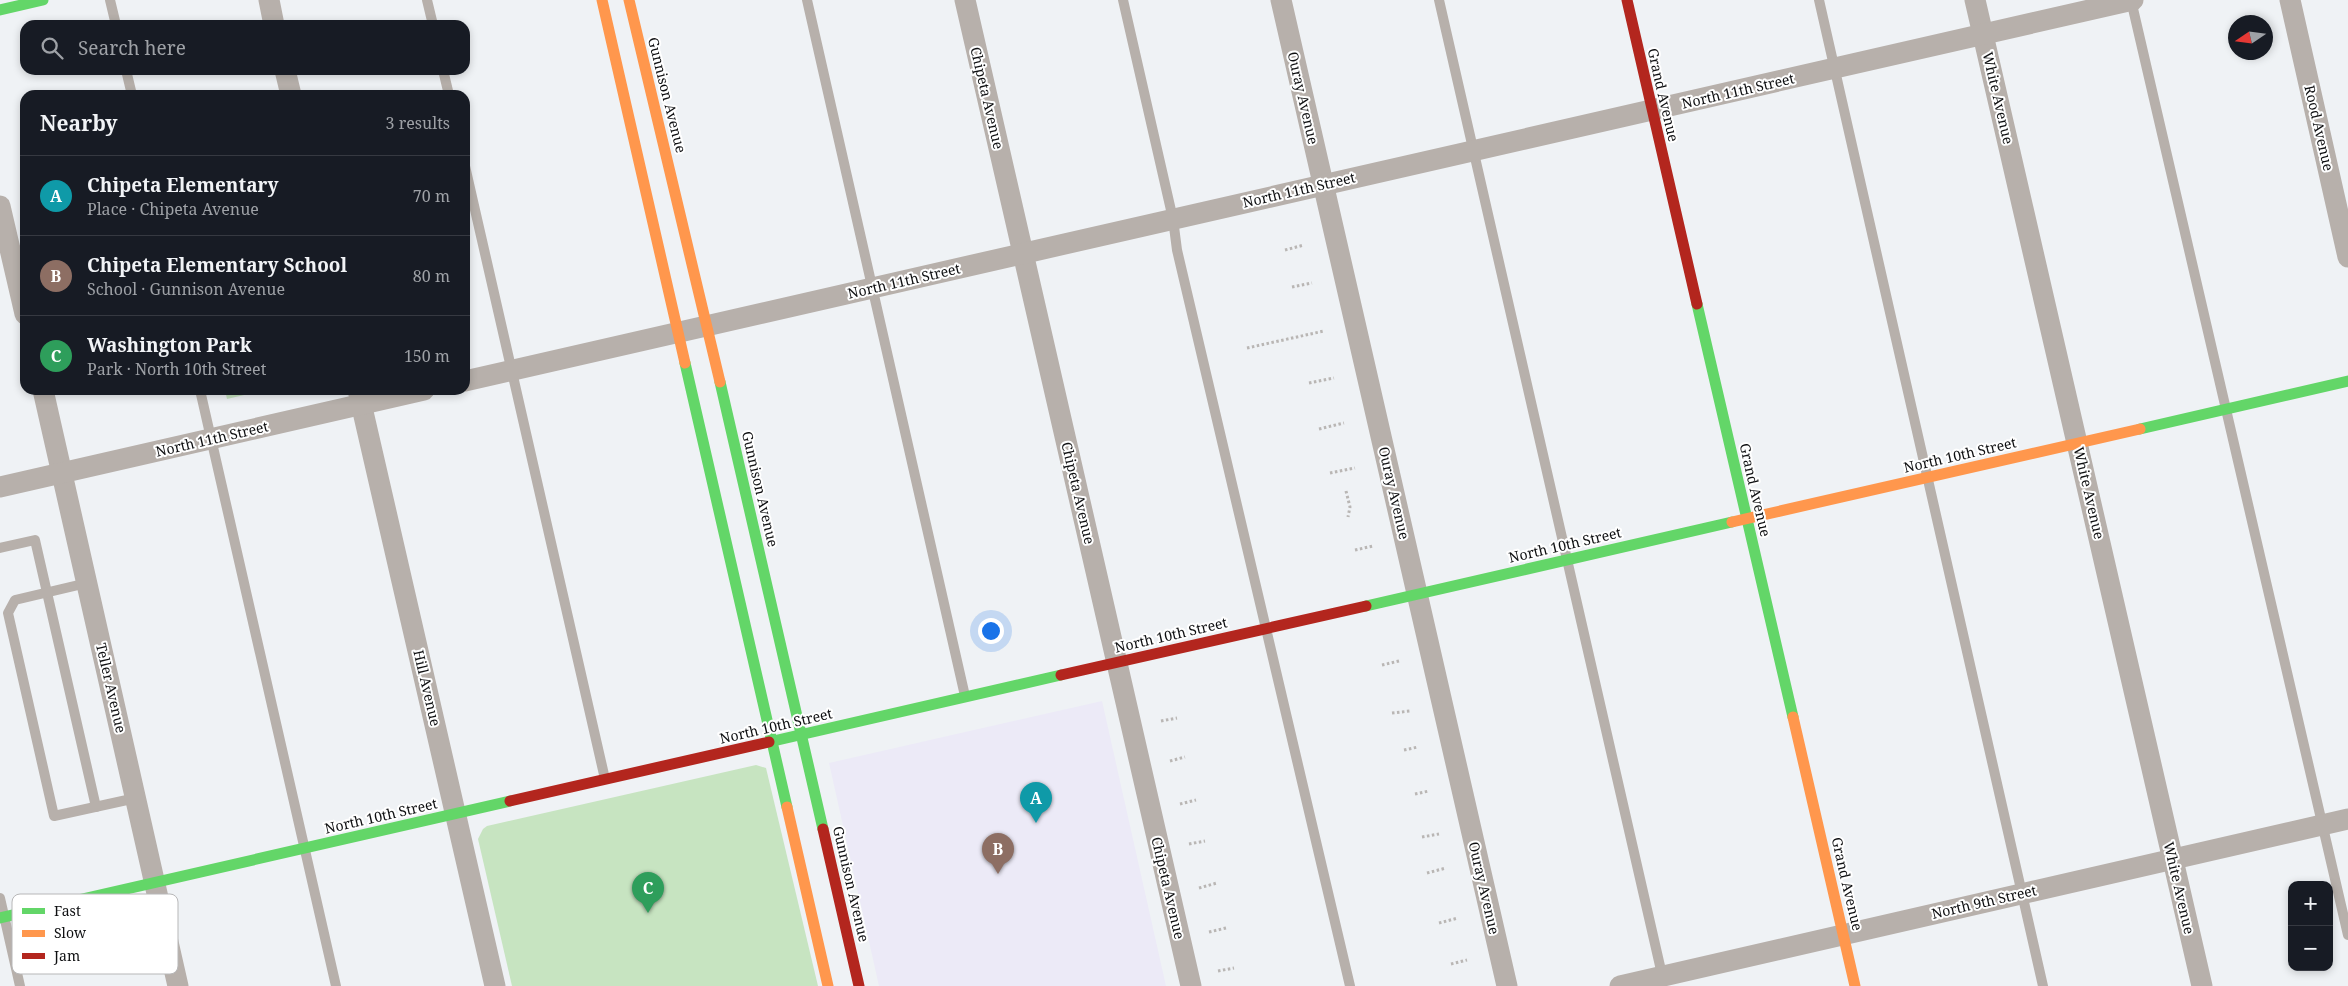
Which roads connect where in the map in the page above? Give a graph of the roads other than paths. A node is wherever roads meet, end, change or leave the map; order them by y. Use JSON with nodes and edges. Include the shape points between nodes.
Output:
{"nodes":[{"id":1,"x":43,"y":0,"type":"edge"},
{"id":2,"x":110,"y":0,"type":"edge"},
{"id":3,"x":269,"y":0,"type":"edge"},
{"id":4,"x":427,"y":0,"type":"edge"},
{"id":5,"x":602,"y":0,"type":"edge"},
{"id":6,"x":629,"y":0,"type":"edge"},
{"id":7,"x":806,"y":0,"type":"edge"},
{"id":8,"x":965,"y":0,"type":"edge"},
{"id":9,"x":1123,"y":0,"type":"edge"},
{"id":10,"x":1280,"y":0,"type":"edge"},
{"id":11,"x":1439,"y":0,"type":"edge"},
{"id":12,"x":1626,"y":0,"type":"edge"},
{"id":13,"x":1819,"y":0,"type":"edge"},
{"id":14,"x":1975,"y":0,"type":"edge"},
{"id":15,"x":2132,"y":0,"type":"edge"},
{"id":16,"x":2290,"y":0,"type":"edge"},
{"id":17,"x":3,"y":6,"type":"edge"},
{"id":18,"x":115,"y":20,"type":"edge"},
{"id":19,"x":273,"y":20,"type":"edge"},
{"id":20,"x":432,"y":20,"type":"edge"},
{"id":21,"x":1983,"y":33,"type":"junction"},
{"id":22,"x":1835,"y":68,"type":"junction"},
{"id":23,"x":127,"y":75,"type":"edge"},
{"id":24,"x":286,"y":75,"type":"edge"},
{"id":25,"x":444,"y":75,"type":"edge"},
{"id":26,"x":131,"y":90,"type":"edge"},
{"id":27,"x":290,"y":90,"type":"edge"},
{"id":28,"x":448,"y":90,"type":"edge"},
{"id":29,"x":1651,"y":111,"type":"junction"},
{"id":30,"x":1474,"y":151,"type":"junction"},
{"id":31,"x":1323,"y":185,"type":"junction"},
{"id":32,"x":470,"y":188,"type":"edge"},
{"id":33,"x":0,"y":206,"type":"edge"},
{"id":34,"x":1173,"y":219,"type":"junction"},
{"id":35,"x":1023,"y":254,"type":"junction"},
{"id":36,"x":2348,"y":257,"type":"edge"},
{"id":37,"x":872,"y":288,"type":"junction"},
{"id":38,"x":20,"y":292,"type":"edge"},
{"id":39,"x":707,"y":325,"type":"junction"},
{"id":40,"x":678,"y":332,"type":"junction"},
{"id":41,"x":511,"y":370,"type":"junction"},
{"id":42,"x":470,"y":380,"type":"edge"},
{"id":43,"x":2348,"y":381,"type":"edge"},
{"id":44,"x":44,"y":395,"type":"edge"},
{"id":45,"x":201,"y":395,"type":"edge"},
{"id":46,"x":378,"y":395,"type":"edge"},
{"id":47,"x":360,"y":397,"type":"edge"},
{"id":48,"x":2227,"y":409,"type":"junction"},
{"id":49,"x":211,"y":439,"type":"junction"},
{"id":50,"x":2077,"y":443,"type":"junction"},
{"id":51,"x":62,"y":473,"type":"junction"},
{"id":52,"x":1928,"y":477,"type":"junction"},
{"id":53,"x":0,"y":487,"type":"edge"},
{"id":54,"x":1747,"y":519,"type":"junction"},
{"id":55,"x":0,"y":548,"type":"edge"},
{"id":56,"x":1567,"y":560,"type":"junction"},
{"id":57,"x":87,"y":583,"type":"junction"},
{"id":58,"x":48,"y":593,"type":"junction"},
{"id":59,"x":1417,"y":594,"type":"junction"},
{"id":60,"x":1267,"y":629,"type":"junction"},
{"id":61,"x":1117,"y":663,"type":"junction"},
{"id":62,"x":966,"y":698,"type":"junction"},
{"id":63,"x":801,"y":736,"type":"junction"},
{"id":64,"x":772,"y":742,"type":"junction"},
{"id":65,"x":605,"y":780,"type":"junction"},
{"id":66,"x":136,"y":798,"type":"junction"},
{"id":67,"x":96,"y":807,"type":"junction"},
{"id":68,"x":456,"y":815,"type":"junction"},
{"id":69,"x":2348,"y":819,"type":"edge"},
{"id":70,"x":2323,"y":824,"type":"junction"},
{"id":71,"x":304,"y":849,"type":"junction"},
{"id":72,"x":2173,"y":860,"type":"junction"},
{"id":73,"x":155,"y":884,"type":"junction"},
{"id":74,"x":2022,"y":893,"type":"junction"},
{"id":75,"x":110,"y":894,"type":"edge"},
{"id":76,"x":157,"y":894,"type":"edge"},
{"id":77,"x":0,"y":898,"type":"edge"},
{"id":78,"x":2,"y":918,"type":"edge"},
{"id":79,"x":2348,"y":935,"type":"edge"},
{"id":80,"x":1843,"y":936,"type":"junction"},
{"id":81,"x":12,"y":956,"type":"edge"},
{"id":82,"x":1664,"y":981,"type":"edge"},
{"id":83,"x":336,"y":986,"type":"edge"},
{"id":84,"x":495,"y":986,"type":"edge"},
{"id":85,"x":828,"y":986,"type":"edge"},
{"id":86,"x":859,"y":986,"type":"edge"},
{"id":87,"x":1191,"y":986,"type":"edge"},
{"id":88,"x":1350,"y":986,"type":"edge"},
{"id":89,"x":1507,"y":986,"type":"edge"},
{"id":90,"x":1620,"y":986,"type":"edge"},
{"id":91,"x":1855,"y":986,"type":"edge"},
{"id":92,"x":2043,"y":986,"type":"edge"},
{"id":93,"x":2202,"y":986,"type":"edge"}],
"edges":[{"from":1,"to":17,"type":"street"},
{"from":2,"to":18,"type":"lane"},
{"from":3,"to":19,"type":"street"},
{"from":4,"to":20,"type":"lane"},
{"from":5,"to":40,"type":"street"},
{"from":6,"to":39,"type":"street","name":"Gunnison Avenue"},
{"from":7,"to":37,"type":"lane"},
{"from":8,"to":35,"type":"street","name":"Chipeta Avenue"},
{"from":9,"to":34,"type":"lane"},
{"from":10,"to":31,"type":"street","name":"Ouray Avenue"},
{"from":11,"to":30,"type":"lane"},
{"from":12,"to":29,"type":"street","name":"Grand Avenue"},
{"from":13,"to":22,"type":"lane"},
{"from":14,"to":21,"type":"street","name":"White Avenue"},
{"from":15,"to":21,"type":"street","name":"North 11th Street"},
{"from":15,"to":48,"type":"lane"},
{"from":16,"to":36,"type":"street","name":"Rood Avenue"},
{"from":21,"to":22,"type":"street","name":"North 11th Street"},
{"from":21,"to":50,"type":"street","name":"White Avenue"},
{"from":22,"to":29,"type":"street","name":"North 11th Street"},
{"from":22,"to":52,"type":"lane"},
{"from":23,"to":26,"type":"lane"},
{"from":24,"to":27,"type":"street"},
{"from":25,"to":28,"type":"lane"},
{"from":29,"to":30,"type":"street","name":"North 11th Street"},
{"from":29,"to":54,"type":"street","name":"Grand Avenue"},
{"from":30,"to":31,"type":"street","name":"North 11th Street"},
{"from":30,"to":56,"type":"lane"},
{"from":31,"to":34,"type":"street","name":"North 11th Street"},
{"from":31,"to":59,"type":"street","name":"Ouray Avenue"},
{"from":32,"to":41,"type":"lane"},
{"from":33,"to":38,"type":"street"},
{"from":34,"to":35,"type":"street","name":"North 11th Street"},
{"from":34,"to":60,"type":"lane","via":[[1177,250]]},
{"from":35,"to":37,"type":"street","name":"North 11th Street"},
{"from":35,"to":61,"type":"street","name":"Chipeta Avenue"},
{"from":37,"to":39,"type":"street","name":"North 11th Street"},
{"from":37,"to":62,"type":"lane"},
{"from":39,"to":40,"type":"street","name":"North 11th Street"},
{"from":39,"to":63,"type":"street","name":"Gunnison Avenue"},
{"from":40,"to":41,"type":"street","name":"North 11th Street"},
{"from":40,"to":64,"type":"street"},
{"from":41,"to":42,"type":"street","name":"North 11th Street"},
{"from":41,"to":65,"type":"lane"},
{"from":43,"to":48,"type":"street","name":"North 10th Street"},
{"from":44,"to":51,"type":"street","name":"Teller Avenue"},
{"from":45,"to":49,"type":"lane"},
{"from":46,"to":47,"type":"street","name":"North 11th Street"},
{"from":47,"to":49,"type":"street","name":"North 11th Street"},
{"from":47,"to":68,"type":"street","name":"Hill Avenue"},
{"from":48,"to":50,"type":"street","name":"North 10th Street"},
{"from":48,"to":70,"type":"lane"},
{"from":49,"to":51,"type":"street","name":"North 11th Street"},
{"from":49,"to":71,"type":"lane"},
{"from":50,"to":52,"type":"street","name":"North 10th Street"},
{"from":50,"to":72,"type":"street","name":"White Avenue"},
{"from":51,"to":53,"type":"street","name":"North 11th Street"},
{"from":51,"to":57,"type":"street","name":"Teller Avenue"},
{"from":52,"to":54,"type":"street","name":"North 10th Street"},
{"from":52,"to":74,"type":"lane"},
{"from":54,"to":56,"type":"street","name":"North 10th Street"},
{"from":54,"to":80,"type":"street","name":"Grand Avenue"},
{"from":55,"to":58,"type":"lane","via":[[35,540]]},
{"from":56,"to":59,"type":"street","name":"North 10th Street"},
{"from":56,"to":82,"type":"lane"},
{"from":57,"to":58,"type":"lane"},
{"from":57,"to":66,"type":"street","name":"Teller Avenue"},
{"from":58,"to":67,"type":"lane"},
{"from":58,"to":67,"type":"lane","via":[[15,600],[8,613],[10,622],[54,816]]},
{"from":59,"to":60,"type":"street","name":"North 10th Street"},
{"from":59,"to":89,"type":"street","name":"Ouray Avenue"},
{"from":60,"to":61,"type":"street","name":"North 10th Street"},
{"from":60,"to":88,"type":"lane"},
{"from":61,"to":62,"type":"street","name":"North 10th Street"},
{"from":61,"to":87,"type":"street","name":"Chipeta Avenue"},
{"from":62,"to":63,"type":"street","name":"North 10th Street"},
{"from":63,"to":64,"type":"street","name":"North 10th Street"},
{"from":63,"to":86,"type":"street","name":"Gunnison Avenue"},
{"from":64,"to":65,"type":"street","name":"North 10th Street"},
{"from":64,"to":85,"type":"street"},
{"from":65,"to":68,"type":"street","name":"North 10th Street"},
{"from":66,"to":67,"type":"lane"},
{"from":66,"to":73,"type":"street","name":"Teller Avenue"},
{"from":68,"to":71,"type":"street","name":"North 10th Street"},
{"from":68,"to":84,"type":"street","name":"Hill Avenue"},
{"from":69,"to":70,"type":"street","name":"North 9th Street"},
{"from":70,"to":72,"type":"street","name":"North 9th Street"},
{"from":70,"to":79,"type":"lane"},
{"from":71,"to":73,"type":"street","name":"North 10th Street"},
{"from":71,"to":83,"type":"lane"},
{"from":72,"to":74,"type":"street","name":"North 9th Street"},
{"from":72,"to":93,"type":"street","name":"White Avenue"},
{"from":73,"to":75,"type":"street","name":"North 10th Street"},
{"from":73,"to":76,"type":"street","name":"Teller Avenue"},
{"from":74,"to":80,"type":"street","name":"North 9th Street"},
{"from":74,"to":92,"type":"lane"},
{"from":77,"to":78,"type":"lane"},
{"from":78,"to":81,"type":"lane"},
{"from":80,"to":82,"type":"street","name":"North 9th Street"},
{"from":80,"to":91,"type":"street","name":"Grand Avenue"},
{"from":82,"to":90,"type":"street","name":"North 9th Street"}]}
